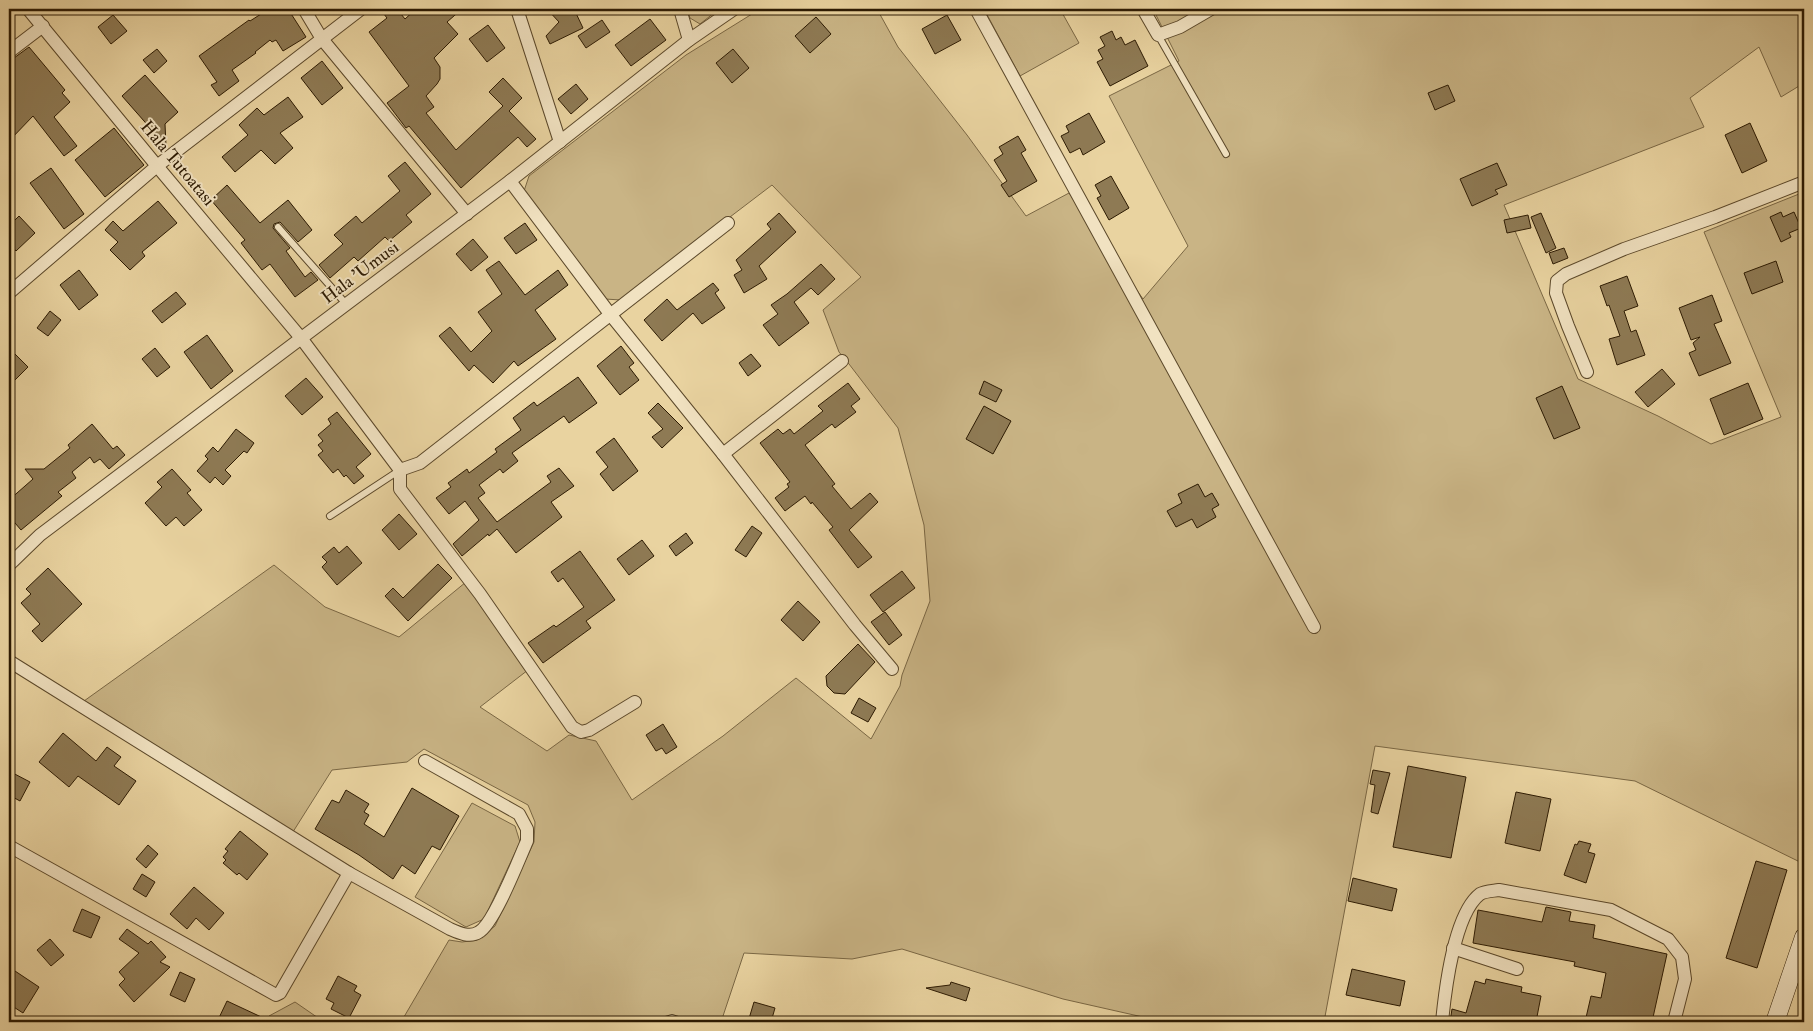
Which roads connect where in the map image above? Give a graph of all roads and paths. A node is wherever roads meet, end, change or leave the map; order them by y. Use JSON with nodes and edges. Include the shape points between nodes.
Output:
{"nodes":[{"id":1,"x":28,"y":9,"type":"edge"},
{"id":2,"x":304,"y":9,"type":"edge"},
{"id":3,"x":361,"y":9,"type":"edge"},
{"id":4,"x":517,"y":9,"type":"edge"},
{"id":5,"x":680,"y":9,"type":"edge"},
{"id":6,"x":734,"y":9,"type":"edge"},
{"id":7,"x":976,"y":9,"type":"edge"},
{"id":8,"x":1143,"y":9,"type":"edge"},
{"id":9,"x":1211,"y":9,"type":"edge"},
{"id":10,"x":42,"y":26,"type":"junction"},
{"id":11,"x":1158,"y":36,"type":"junction"},
{"id":12,"x":322,"y":39,"type":"junction"},
{"id":13,"x":689,"y":40,"type":"junction"},
{"id":14,"x":9,"y":52,"type":"edge"},
{"id":15,"x":560,"y":142,"type":"junction"},
{"id":16,"x":1226,"y":154,"type":"dead end"},
{"id":17,"x":157,"y":166,"type":"junction"},
{"id":18,"x":510,"y":181,"type":"junction"},
{"id":19,"x":1804,"y":182,"type":"edge"},
{"id":20,"x":467,"y":214,"type":"junction"},
{"id":21,"x":728,"y":223,"type":"dead end"},
{"id":22,"x":278,"y":227,"type":"dead end"},
{"id":23,"x":9,"y":293,"type":"edge"},
{"id":24,"x":346,"y":305,"type":"junction"},
{"id":25,"x":610,"y":314,"type":"junction"},
{"id":26,"x":302,"y":338,"type":"junction"},
{"id":27,"x":842,"y":361,"type":"dead end"},
{"id":28,"x":1587,"y":372,"type":"dead end"},
{"id":29,"x":723,"y":454,"type":"junction"},
{"id":30,"x":400,"y":470,"type":"junction"},
{"id":31,"x":330,"y":516,"type":"dead end"},
{"id":32,"x":9,"y":565,"type":"edge"},
{"id":33,"x":1314,"y":627,"type":"dead end"},
{"id":34,"x":9,"y":662,"type":"edge"},
{"id":35,"x":892,"y":669,"type":"dead end"},
{"id":36,"x":635,"y":702,"type":"dead end"},
{"id":37,"x":425,"y":761,"type":"dead end"},
{"id":38,"x":9,"y":846,"type":"edge"},
{"id":39,"x":349,"y":873,"type":"junction"},
{"id":40,"x":1804,"y":937,"type":"edge"},
{"id":41,"x":1453,"y":948,"type":"junction"},
{"id":42,"x":1517,"y":969,"type":"dead end"},
{"id":43,"x":659,"y":1022,"type":"edge"},
{"id":44,"x":684,"y":1022,"type":"edge"},
{"id":45,"x":1442,"y":1022,"type":"edge"},
{"id":46,"x":1674,"y":1022,"type":"edge"},
{"id":47,"x":1775,"y":1022,"type":"edge"}],
"edges":[{"from":1,"to":10,"type":"street","name":"Hala Tutoatasi"},
{"from":2,"to":12,"type":"street"},
{"from":3,"to":12,"type":"street"},
{"from":4,"to":15,"type":"street"},
{"from":5,"to":13,"type":"street"},
{"from":6,"to":13,"type":"street","name":"Hala 'Umusi"},
{"from":7,"to":33,"type":"street"},
{"from":8,"to":11,"type":"street"},
{"from":9,"to":11,"type":"street"},
{"from":10,"to":14,"type":"street"},
{"from":10,"to":17,"type":"street","name":"Hala Tutoatasi"},
{"from":11,"to":16,"type":"lane"},
{"from":12,"to":17,"type":"street"},
{"from":12,"to":20,"type":"street"},
{"from":13,"to":15,"type":"street","name":"Hala 'Umusi"},
{"from":15,"to":18,"type":"street","name":"Hala 'Umusi"},
{"from":17,"to":23,"type":"street"},
{"from":17,"to":26,"type":"street","name":"Hala Tutoatasi"},
{"from":18,"to":20,"type":"street","name":"Hala 'Umusi"},
{"from":18,"to":25,"type":"street"},
{"from":19,"to":28,"type":"street","via":[[1715,218],[1624,249],[1566,274],[1558,281],[1556,292]]},
{"from":20,"to":24,"type":"street","name":"Hala 'Umusi"},
{"from":21,"to":25,"type":"street"},
{"from":22,"to":24,"type":"lane"},
{"from":24,"to":26,"type":"street","name":"Hala 'Umusi"},
{"from":25,"to":29,"type":"street"},
{"from":25,"to":30,"type":"street","via":[[420,463]]},
{"from":26,"to":30,"type":"street","name":"Hala Tutoatasi"},
{"from":26,"to":32,"type":"street","name":"Hala 'Umusi","via":[[40,535]]},
{"from":27,"to":29,"type":"street"},
{"from":29,"to":35,"type":"street"},
{"from":30,"to":31,"type":"lane"},
{"from":30,"to":36,"type":"street","via":[[400,489],[480,594],[572,727],[581,732],[589,730]]},
{"from":34,"to":39,"type":"street"},
{"from":37,"to":39,"type":"street","via":[[519,814],[527,829],[527,841],[490,921],[479,933],[464,935]]},
{"from":38,"to":39,"type":"street","via":[[276,995],[280,994]]},
{"from":40,"to":47,"type":"street"},
{"from":41,"to":42,"type":"street"},
{"from":41,"to":45,"type":"street"},
{"from":41,"to":46,"type":"street","via":[[1469,906],[1482,893],[1499,890],[1610,910],[1668,939],[1682,957],[1685,979]]},
{"from":43,"to":44,"type":"lane","via":[[672,1018]]}]}
